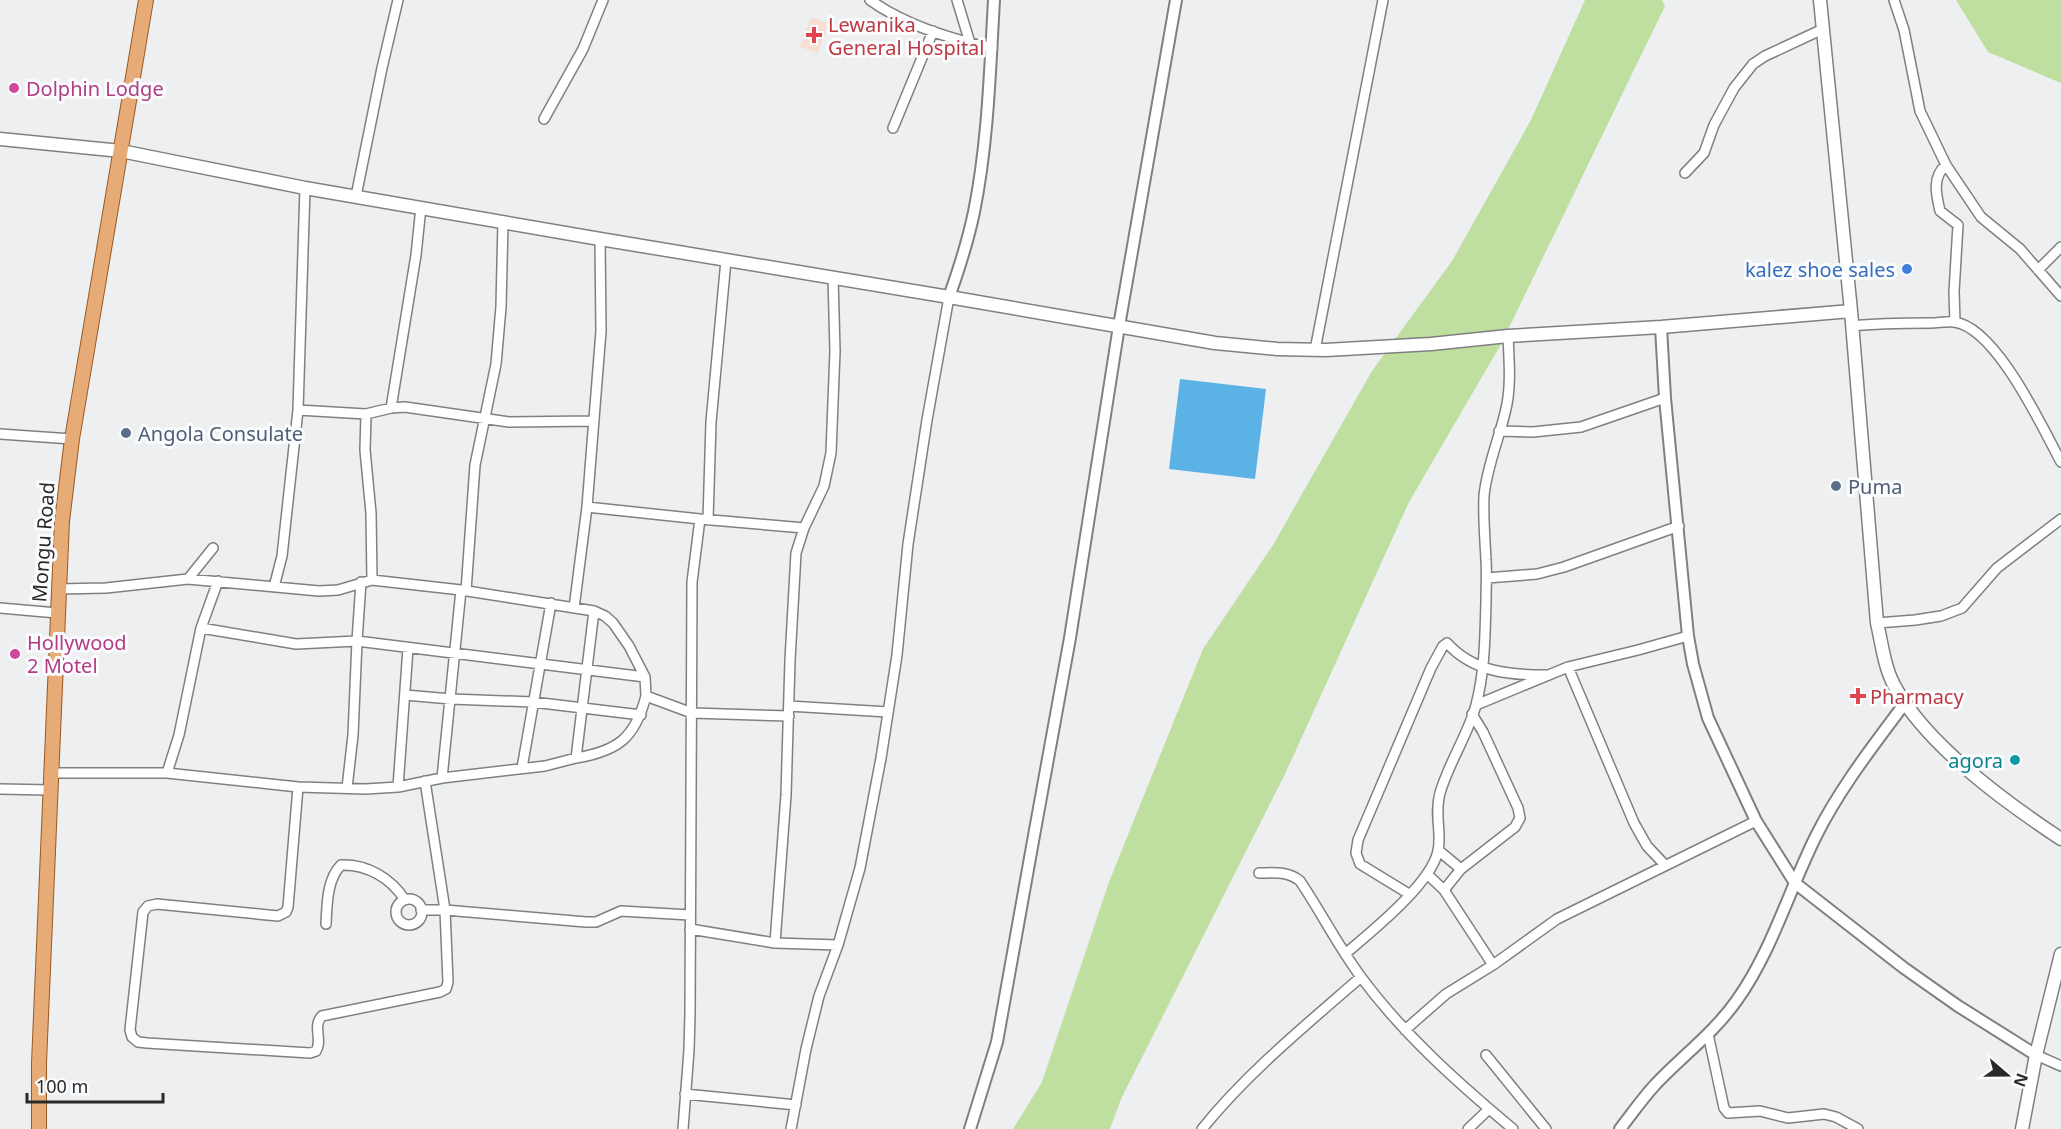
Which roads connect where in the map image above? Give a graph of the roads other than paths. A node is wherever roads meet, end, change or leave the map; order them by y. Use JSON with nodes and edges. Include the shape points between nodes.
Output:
{"nodes":[{"id":1,"x":146,"y":0,"type":"edge"},
{"id":2,"x":398,"y":0,"type":"edge"},
{"id":3,"x":603,"y":0,"type":"edge"},
{"id":4,"x":870,"y":0,"type":"edge"},
{"id":5,"x":957,"y":0,"type":"edge"},
{"id":6,"x":994,"y":0,"type":"edge"},
{"id":7,"x":1176,"y":0,"type":"edge"},
{"id":8,"x":1383,"y":0,"type":"edge"},
{"id":9,"x":1820,"y":0,"type":"edge"},
{"id":10,"x":1894,"y":0,"type":"edge"},
{"id":11,"x":1823,"y":29,"type":"junction"},
{"id":12,"x":933,"y":31,"type":"junction"},
{"id":13,"x":970,"y":43,"type":"junction"},
{"id":14,"x":992,"y":48,"type":"junction"},
{"id":15,"x":544,"y":119,"type":"dead end"},
{"id":16,"x":893,"y":129,"type":"dead end"},
{"id":17,"x":0,"y":139,"type":"edge"},
{"id":18,"x":121,"y":151,"type":"junction"},
{"id":19,"x":1946,"y":165,"type":"junction"},
{"id":20,"x":1685,"y":173,"type":"dead end"},
{"id":21,"x":305,"y":188,"type":"junction"},
{"id":22,"x":356,"y":196,"type":"junction"},
{"id":23,"x":421,"y":207,"type":"junction"},
{"id":24,"x":503,"y":222,"type":"junction"},
{"id":25,"x":600,"y":240,"type":"junction"},
{"id":26,"x":2061,"y":247,"type":"edge"},
{"id":27,"x":726,"y":260,"type":"junction"},
{"id":28,"x":2038,"y":270,"type":"junction"},
{"id":29,"x":833,"y":277,"type":"junction"},
{"id":30,"x":2061,"y":296,"type":"edge"},
{"id":31,"x":949,"y":297,"type":"junction"},
{"id":32,"x":1851,"y":310,"type":"junction"},
{"id":33,"x":1955,"y":322,"type":"junction"},
{"id":34,"x":1119,"y":326,"type":"junction"},
{"id":35,"x":1852,"y":326,"type":"junction"},
{"id":36,"x":1661,"y":327,"type":"junction"},
{"id":37,"x":1508,"y":336,"type":"junction"},
{"id":38,"x":1315,"y":350,"type":"junction"},
{"id":39,"x":1665,"y":398,"type":"junction"},
{"id":40,"x":392,"y":408,"type":"junction"},
{"id":41,"x":297,"y":410,"type":"junction"},
{"id":42,"x":366,"y":414,"type":"junction"},
{"id":43,"x":485,"y":418,"type":"junction"},
{"id":44,"x":593,"y":421,"type":"junction"},
{"id":45,"x":1499,"y":431,"type":"junction"},
{"id":46,"x":0,"y":434,"type":"edge"},
{"id":47,"x":72,"y":439,"type":"junction"},
{"id":48,"x":2061,"y":462,"type":"edge"},
{"id":49,"x":587,"y":507,"type":"junction"},
{"id":50,"x":2061,"y":519,"type":"edge"},
{"id":51,"x":704,"y":520,"type":"junction"},
{"id":52,"x":1679,"y":526,"type":"junction"},
{"id":53,"x":804,"y":528,"type":"junction"},
{"id":54,"x":213,"y":548,"type":"dead end"},
{"id":55,"x":1487,"y":578,"type":"junction"},
{"id":56,"x":188,"y":579,"type":"junction"},
{"id":57,"x":372,"y":579,"type":"junction"},
{"id":58,"x":218,"y":581,"type":"junction"},
{"id":59,"x":361,"y":582,"type":"junction"},
{"id":60,"x":274,"y":587,"type":"junction"},
{"id":61,"x":58,"y":589,"type":"junction"},
{"id":62,"x":464,"y":591,"type":"junction"},
{"id":63,"x":551,"y":603,"type":"junction"},
{"id":64,"x":0,"y":608,"type":"edge"},
{"id":65,"x":574,"y":608,"type":"junction"},
{"id":66,"x":594,"y":611,"type":"junction"},
{"id":67,"x":57,"y":613,"type":"junction"},
{"id":68,"x":1877,"y":623,"type":"junction"},
{"id":69,"x":201,"y":628,"type":"junction"},
{"id":70,"x":1688,"y":636,"type":"junction"},
{"id":71,"x":357,"y":641,"type":"junction"},
{"id":72,"x":408,"y":648,"type":"junction"},
{"id":73,"x":455,"y":652,"type":"junction"},
{"id":74,"x":541,"y":663,"type":"junction"},
{"id":75,"x":1483,"y":667,"type":"junction"},
{"id":76,"x":1568,"y":667,"type":"junction"},
{"id":77,"x":587,"y":669,"type":"junction"},
{"id":78,"x":1545,"y":675,"type":"junction"},
{"id":79,"x":645,"y":677,"type":"junction"},
{"id":80,"x":405,"y":695,"type":"junction"},
{"id":81,"x":646,"y":696,"type":"junction"},
{"id":82,"x":451,"y":699,"type":"junction"},
{"id":83,"x":533,"y":702,"type":"junction"},
{"id":84,"x":1905,"y":703,"type":"junction"},
{"id":85,"x":789,"y":706,"type":"junction"},
{"id":86,"x":583,"y":709,"type":"junction"},
{"id":87,"x":1474,"y":710,"type":"junction"},
{"id":88,"x":888,"y":712,"type":"junction"},
{"id":89,"x":692,"y":713,"type":"junction"},
{"id":90,"x":641,"y":715,"type":"junction"},
{"id":91,"x":789,"y":716,"type":"junction"},
{"id":92,"x":576,"y":758,"type":"junction"},
{"id":93,"x":522,"y":768,"type":"junction"},
{"id":94,"x":167,"y":772,"type":"junction"},
{"id":95,"x":51,"y":773,"type":"junction"},
{"id":96,"x":442,"y":778,"type":"junction"},
{"id":97,"x":425,"y":781,"type":"junction"},
{"id":98,"x":298,"y":787,"type":"junction"},
{"id":99,"x":398,"y":787,"type":"junction"},
{"id":100,"x":347,"y":788,"type":"junction"},
{"id":101,"x":0,"y":789,"type":"edge"},
{"id":102,"x":50,"y":790,"type":"junction"},
{"id":103,"x":1755,"y":821,"type":"junction"},
{"id":104,"x":2061,"y":839,"type":"edge"},
{"id":105,"x":1438,"y":850,"type":"junction"},
{"id":106,"x":1665,"y":866,"type":"junction"},
{"id":107,"x":1461,"y":869,"type":"junction"},
{"id":108,"x":1259,"y":873,"type":"dead end"},
{"id":109,"x":1427,"y":874,"type":"junction"},
{"id":110,"x":1795,"y":883,"type":"junction"},
{"id":111,"x":1444,"y":890,"type":"junction"},
{"id":112,"x":1409,"y":894,"type":"junction"},
{"id":113,"x":405,"y":900,"type":"junction"},
{"id":114,"x":421,"y":910,"type":"junction"},
{"id":115,"x":445,"y":910,"type":"junction"},
{"id":116,"x":690,"y":915,"type":"junction"},
{"id":117,"x":326,"y":924,"type":"dead end"},
{"id":118,"x":690,"y":928,"type":"junction"},
{"id":119,"x":775,"y":943,"type":"junction"},
{"id":120,"x":838,"y":945,"type":"junction"},
{"id":121,"x":1345,"y":954,"type":"junction"},
{"id":122,"x":2061,"y":954,"type":"edge"},
{"id":123,"x":1493,"y":965,"type":"junction"},
{"id":124,"x":1361,"y":977,"type":"junction"},
{"id":125,"x":1405,"y":1030,"type":"junction"},
{"id":126,"x":1708,"y":1034,"type":"junction"},
{"id":127,"x":1486,"y":1055,"type":"dead end"},
{"id":128,"x":2036,"y":1055,"type":"junction"},
{"id":129,"x":2061,"y":1066,"type":"edge"},
{"id":130,"x":685,"y":1094,"type":"junction"},
{"id":131,"x":796,"y":1105,"type":"junction"},
{"id":132,"x":1489,"y":1109,"type":"junction"},
{"id":133,"x":39,"y":1129,"type":"edge"},
{"id":134,"x":682,"y":1129,"type":"edge"},
{"id":135,"x":791,"y":1129,"type":"edge"},
{"id":136,"x":970,"y":1129,"type":"edge"},
{"id":137,"x":1202,"y":1129,"type":"edge"},
{"id":138,"x":1468,"y":1129,"type":"edge"},
{"id":139,"x":1513,"y":1129,"type":"edge"},
{"id":140,"x":1546,"y":1129,"type":"edge"},
{"id":141,"x":1620,"y":1129,"type":"edge"},
{"id":142,"x":1858,"y":1129,"type":"edge"},
{"id":143,"x":2022,"y":1129,"type":"edge"}],
"edges":[{"from":1,"to":18,"type":"main road","name":"Mongu Road"},
{"from":2,"to":22,"type":"street"},
{"from":3,"to":15,"type":"street","via":[[583,49]]},
{"from":4,"to":12,"type":"street"},
{"from":5,"to":13,"type":"street"},
{"from":6,"to":14,"type":"street"},
{"from":7,"to":34,"type":"street"},
{"from":8,"to":38,"type":"street"},
{"from":9,"to":11,"type":"main road"},
{"from":10,"to":19,"type":"street","via":[[1920,111]]},
{"from":11,"to":20,"type":"street","via":[[1753,64],[1734,88],[1704,153]]},
{"from":11,"to":32,"type":"main road"},
{"from":12,"to":13,"type":"street"},
{"from":12,"to":16,"type":"street"},
{"from":13,"to":14,"type":"street"},
{"from":14,"to":31,"type":"street","via":[[979,185],[969,234]]},
{"from":17,"to":18,"type":"main road"},
{"from":18,"to":21,"type":"main road"},
{"from":18,"to":47,"type":"main road","name":"Mongu Road"},
{"from":19,"to":28,"type":"street","via":[[1981,217],[2020,249]]},
{"from":19,"to":33,"type":"street","via":[[1937,175],[1936,187],[1940,211],[1958,224]]},
{"from":21,"to":22,"type":"main road"},
{"from":21,"to":41,"type":"street"},
{"from":22,"to":23,"type":"main road"},
{"from":23,"to":24,"type":"main road"},
{"from":23,"to":40,"type":"street"},
{"from":24,"to":25,"type":"main road"},
{"from":24,"to":43,"type":"street","via":[[496,364]]},
{"from":25,"to":27,"type":"main road"},
{"from":25,"to":44,"type":"street","via":[[601,331]]},
{"from":26,"to":28,"type":"street"},
{"from":27,"to":29,"type":"main road"},
{"from":27,"to":51,"type":"street"},
{"from":28,"to":30,"type":"street"},
{"from":29,"to":31,"type":"main road"},
{"from":29,"to":53,"type":"street","via":[[831,453],[824,486]]},
{"from":31,"to":34,"type":"main road"},
{"from":31,"to":88,"type":"street","via":[[908,544]]},
{"from":32,"to":35,"type":"main road"},
{"from":32,"to":36,"type":"main road"},
{"from":33,"to":35,"type":"street"},
{"from":33,"to":48,"type":"street","via":[[1978,333],[1991,346],[2023,390]]},
{"from":34,"to":38,"type":"main road","via":[[1215,343]]},
{"from":34,"to":136,"type":"street","via":[[1070,638],[999,1030]]},
{"from":35,"to":68,"type":"main road"},
{"from":36,"to":37,"type":"main road"},
{"from":36,"to":39,"type":"street"},
{"from":37,"to":38,"type":"main road"},
{"from":37,"to":45,"type":"street","via":[[1509,389]]},
{"from":39,"to":45,"type":"street","via":[[1581,427]]},
{"from":39,"to":52,"type":"street"},
{"from":40,"to":42,"type":"street"},
{"from":40,"to":43,"type":"street"},
{"from":41,"to":42,"type":"street"},
{"from":41,"to":60,"type":"street","via":[[282,556]]},
{"from":42,"to":57,"type":"street"},
{"from":43,"to":44,"type":"street","via":[[509,422]]},
{"from":43,"to":62,"type":"street","via":[[475,465]]},
{"from":44,"to":49,"type":"street"},
{"from":45,"to":55,"type":"street","via":[[1484,496]]},
{"from":46,"to":47,"type":"street"},
{"from":47,"to":61,"type":"main road","name":"Mongu Road"},
{"from":49,"to":51,"type":"street"},
{"from":49,"to":65,"type":"street"},
{"from":50,"to":68,"type":"street","via":[[1997,568],[1962,608],[1941,616]]},
{"from":51,"to":53,"type":"street"},
{"from":51,"to":89,"type":"street","via":[[692,582]]},
{"from":52,"to":55,"type":"street","via":[[1564,567],[1537,574]]},
{"from":52,"to":70,"type":"street"},
{"from":53,"to":85,"type":"street","via":[[796,554]]},
{"from":54,"to":56,"type":"street"},
{"from":55,"to":75,"type":"street"},
{"from":56,"to":58,"type":"street"},
{"from":56,"to":61,"type":"street"},
{"from":57,"to":59,"type":"street"},
{"from":57,"to":62,"type":"street"},
{"from":58,"to":60,"type":"street"},
{"from":58,"to":69,"type":"street"},
{"from":59,"to":60,"type":"street","via":[[338,590]]},
{"from":59,"to":71,"type":"street"},
{"from":61,"to":67,"type":"main road","name":"Mongu Road"},
{"from":62,"to":63,"type":"street"},
{"from":62,"to":73,"type":"street"},
{"from":63,"to":65,"type":"street"},
{"from":63,"to":74,"type":"street"},
{"from":64,"to":67,"type":"street"},
{"from":65,"to":66,"type":"street"},
{"from":66,"to":77,"type":"street"},
{"from":66,"to":79,"type":"street","via":[[613,623]]},
{"from":67,"to":95,"type":"main road","name":"Mongu Road"},
{"from":68,"to":84,"type":"main road","via":[[1885,663]]},
{"from":69,"to":71,"type":"street","via":[[296,644]]},
{"from":69,"to":94,"type":"street","via":[[179,735]]},
{"from":70,"to":76,"type":"street"},
{"from":70,"to":103,"type":"street","via":[[1708,718]]},
{"from":71,"to":72,"type":"street"},
{"from":71,"to":100,"type":"street"},
{"from":72,"to":73,"type":"street"},
{"from":72,"to":80,"type":"street"},
{"from":73,"to":74,"type":"street"},
{"from":73,"to":82,"type":"street"},
{"from":74,"to":77,"type":"street"},
{"from":74,"to":83,"type":"street"},
{"from":75,"to":78,"type":"street","via":[[1511,675]]},
{"from":75,"to":87,"type":"street"},
{"from":75,"to":112,"type":"street","via":[[1445,643],[1358,840],[1356,853],[1360,864]]},
{"from":76,"to":78,"type":"street"},
{"from":76,"to":106,"type":"street","via":[[1634,823]]},
{"from":77,"to":79,"type":"street"},
{"from":77,"to":86,"type":"street"},
{"from":78,"to":87,"type":"street"},
{"from":79,"to":81,"type":"street"},
{"from":80,"to":82,"type":"street"},
{"from":80,"to":99,"type":"street"},
{"from":81,"to":89,"type":"street"},
{"from":81,"to":90,"type":"street"},
{"from":82,"to":83,"type":"street"},
{"from":82,"to":96,"type":"street"},
{"from":83,"to":86,"type":"street"},
{"from":83,"to":93,"type":"street"},
{"from":84,"to":104,"type":"main road","via":[[1971,773]]},
{"from":84,"to":110,"type":"street","via":[[1833,803]]},
{"from":85,"to":88,"type":"street"},
{"from":85,"to":91,"type":"street"},
{"from":86,"to":90,"type":"street"},
{"from":86,"to":92,"type":"street"},
{"from":87,"to":105,"type":"street","via":[[1440,794]]},
{"from":87,"to":107,"type":"street","via":[[1520,818],[1509,833]]},
{"from":88,"to":120,"type":"street","via":[[860,868]]},
{"from":89,"to":91,"type":"street"},
{"from":89,"to":116,"type":"street"},
{"from":90,"to":92,"type":"street","via":[[619,744],[600,754]]},
{"from":91,"to":119,"type":"street"},
{"from":92,"to":93,"type":"street"},
{"from":93,"to":96,"type":"street"},
{"from":94,"to":95,"type":"street"},
{"from":94,"to":98,"type":"street"},
{"from":95,"to":102,"type":"main road","name":"Mongu Road"},
{"from":96,"to":97,"type":"street"},
{"from":97,"to":99,"type":"street"},
{"from":97,"to":115,"type":"street"},
{"from":98,"to":100,"type":"street"},
{"from":98,"to":115,"type":"street","via":[[286,912],[278,916],[157,904],[142,912],[132,1037],[147,1043],[316,1051],[317,1023],[322,1016],[446,989]]},
{"from":99,"to":100,"type":"street"},
{"from":101,"to":102,"type":"street"},
{"from":102,"to":133,"type":"main road","name":"Mongu Road"},
{"from":103,"to":106,"type":"street"},
{"from":103,"to":110,"type":"street"},
{"from":105,"to":107,"type":"street"},
{"from":105,"to":109,"type":"street"},
{"from":106,"to":123,"type":"street","via":[[1557,919]]},
{"from":107,"to":111,"type":"street"},
{"from":108,"to":121,"type":"street","via":[[1292,875],[1300,881]]},
{"from":109,"to":111,"type":"street"},
{"from":109,"to":112,"type":"street"},
{"from":110,"to":126,"type":"street","via":[[1760,962],[1736,1001]]},
{"from":110,"to":128,"type":"street","via":[[1922,981]]},
{"from":111,"to":123,"type":"street"},
{"from":112,"to":121,"type":"street"},
{"from":113,"to":114,"type":"street","via":[[415,901]]},
{"from":113,"to":114,"type":"street","via":[[397,906],[400,921],[414,923]]},
{"from":113,"to":117,"type":"street","via":[[387,879],[361,867],[341,865],[334,872]]},
{"from":114,"to":115,"type":"street"},
{"from":115,"to":116,"type":"street","via":[[586,922],[621,911]]},
{"from":116,"to":118,"type":"street"},
{"from":118,"to":119,"type":"street"},
{"from":118,"to":130,"type":"street"},
{"from":119,"to":120,"type":"street"},
{"from":120,"to":131,"type":"street","via":[[819,996]]},
{"from":121,"to":124,"type":"street"},
{"from":122,"to":128,"type":"main road"},
{"from":123,"to":125,"type":"street","via":[[1446,994]]},
{"from":124,"to":125,"type":"street"},
{"from":124,"to":137,"type":"street","via":[[1258,1069]]},
{"from":125,"to":132,"type":"street"},
{"from":126,"to":141,"type":"street","via":[[1653,1086]]},
{"from":126,"to":142,"type":"street","via":[[1728,1113],[1760,1111],[1788,1118],[1824,1114]]},
{"from":127,"to":140,"type":"street"},
{"from":128,"to":129,"type":"street"},
{"from":128,"to":143,"type":"main road"},
{"from":130,"to":131,"type":"street"},
{"from":130,"to":134,"type":"street"},
{"from":131,"to":135,"type":"street"},
{"from":132,"to":138,"type":"street"},
{"from":132,"to":139,"type":"street"}]}
